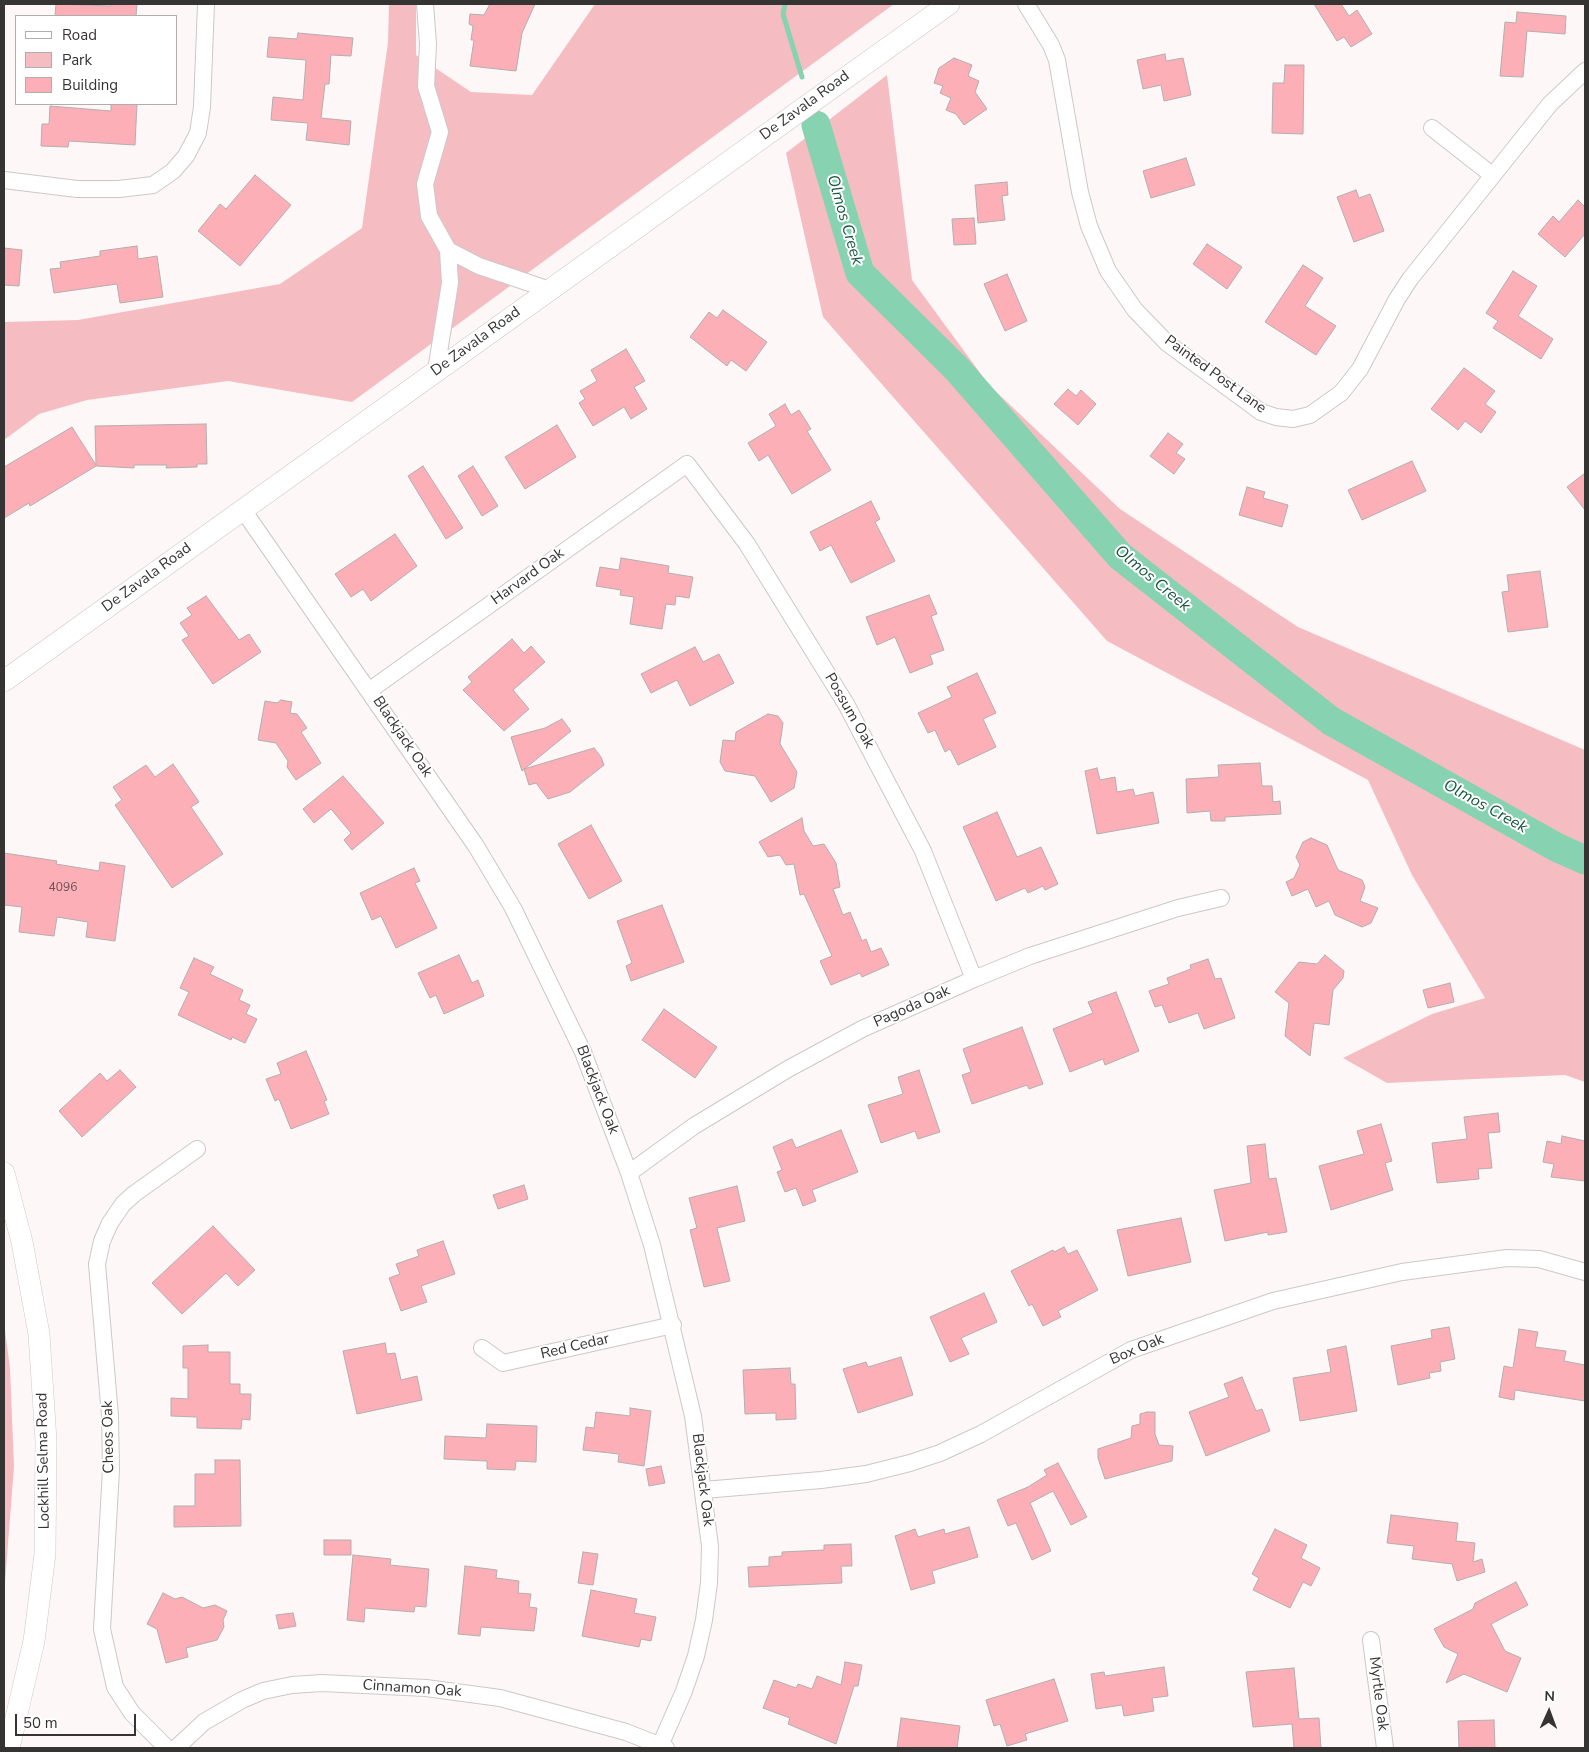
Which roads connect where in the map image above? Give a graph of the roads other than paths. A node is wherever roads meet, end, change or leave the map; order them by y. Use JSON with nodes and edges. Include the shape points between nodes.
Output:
{"nodes":[{"id":1,"x":206,"y":4,"type":"edge"},
{"id":2,"x":425,"y":4,"type":"edge"},
{"id":3,"x":949,"y":4,"type":"edge"},
{"id":4,"x":1026,"y":4,"type":"edge"},
{"id":5,"x":1585,"y":71,"type":"edge"},
{"id":6,"x":1432,"y":128,"type":"dead end"},
{"id":7,"x":1492,"y":175,"type":"junction"},
{"id":8,"x":4,"y":180,"type":"edge"},
{"id":9,"x":448,"y":250,"type":"junction"},
{"id":10,"x":550,"y":290,"type":"junction"},
{"id":11,"x":436,"y":371,"type":"junction"},
{"id":12,"x":687,"y":464,"type":"joint"},
{"id":13,"x":242,"y":510,"type":"junction"},
{"id":14,"x":4,"y":681,"type":"edge"},
{"id":15,"x":370,"y":690,"type":"junction"},
{"id":16,"x":1221,"y":898,"type":"dead end"},
{"id":17,"x":974,"y":979,"type":"junction"},
{"id":18,"x":197,"y":1149,"type":"dead end"},
{"id":19,"x":4,"y":1173,"type":"edge"},
{"id":20,"x":629,"y":1173,"type":"junction"},
{"id":21,"x":1585,"y":1272,"type":"edge"},
{"id":22,"x":673,"y":1325,"type":"junction"},
{"id":23,"x":482,"y":1348,"type":"dead end"},
{"id":24,"x":704,"y":1490,"type":"junction"},
{"id":25,"x":1371,"y":1640,"type":"dead end"},
{"id":26,"x":662,"y":1747,"type":"edge"},
{"id":27,"x":9,"y":1748,"type":"edge"},
{"id":28,"x":166,"y":1748,"type":"edge"},
{"id":29,"x":176,"y":1748,"type":"edge"},
{"id":30,"x":1385,"y":1748,"type":"edge"}],
"edges":[{"from":1,"to":8,"type":"street","via":[[198,133],[186,156],[173,171],[153,185],[119,189],[77,189]]},
{"from":2,"to":9,"type":"street","via":[[428,44],[426,86],[440,132],[425,184],[429,216]]},
{"from":3,"to":10,"type":"main road","name":"De Zavala Road"},
{"from":4,"to":7,"type":"street","name":"Painted Post Lane","via":[[1052,45],[1057,60],[1080,192],[1089,226],[1108,271],[1135,310],[1167,343],[1261,412],[1293,419],[1310,415],[1341,393],[1360,369],[1396,299]]},
{"from":5,"to":7,"type":"street","name":"Painted Post Lane","via":[[1550,104]]},
{"from":6,"to":7,"type":"street"},
{"from":9,"to":10,"type":"street","via":[[479,266]]},
{"from":9,"to":11,"type":"street","via":[[450,283]]},
{"from":10,"to":11,"type":"main road","name":"De Zavala Road"},
{"from":11,"to":13,"type":"main road","name":"De Zavala Road"},
{"from":12,"to":15,"type":"street","name":"Harvard Oak"},
{"from":12,"to":17,"type":"street","name":"Possum Oak","via":[[747,544],[846,704],[923,851]]},
{"from":13,"to":14,"type":"main road","name":"De Zavala Road"},
{"from":13,"to":15,"type":"street","name":"Blackjack Oak"},
{"from":15,"to":20,"type":"street","name":"Blackjack Oak","via":[[476,846],[513,908],[583,1052]]},
{"from":16,"to":17,"type":"street","name":"Pagoda Oak","via":[[1087,936]]},
{"from":17,"to":20,"type":"street","name":"Pagoda Oak","via":[[862,1029],[788,1069],[694,1126]]},
{"from":18,"to":28,"type":"street","name":"Cheos Oak","via":[[123,1204],[102,1241],[97,1264],[110,1416],[111,1469],[102,1629],[115,1687],[132,1713]]},
{"from":19,"to":27,"type":"main road","name":"Lockhill Selma Road","via":[[22,1242],[39,1334],[46,1441],[45,1554],[34,1641]]},
{"from":20,"to":22,"type":"street","name":"Blackjack Oak"},
{"from":21,"to":24,"type":"street","name":"Box Oak","via":[[1539,1259],[1507,1258],[1402,1272],[1273,1300],[1131,1350],[981,1434],[940,1453],[866,1474]]},
{"from":22,"to":23,"type":"street","name":"Red Cedar","via":[[503,1363]]},
{"from":22,"to":24,"type":"street","name":"Blackjack Oak","via":[[693,1416]]},
{"from":24,"to":26,"type":"street","name":"Blackjack Oak","via":[[710,1546],[704,1620],[696,1656]]},
{"from":25,"to":30,"type":"street","name":"Myrtle Oak"},
{"from":26,"to":29,"type":"street","name":"Cinnamon Oak","via":[[626,1732],[492,1696],[426,1688],[322,1683],[263,1691],[242,1700],[204,1722]]}]}
